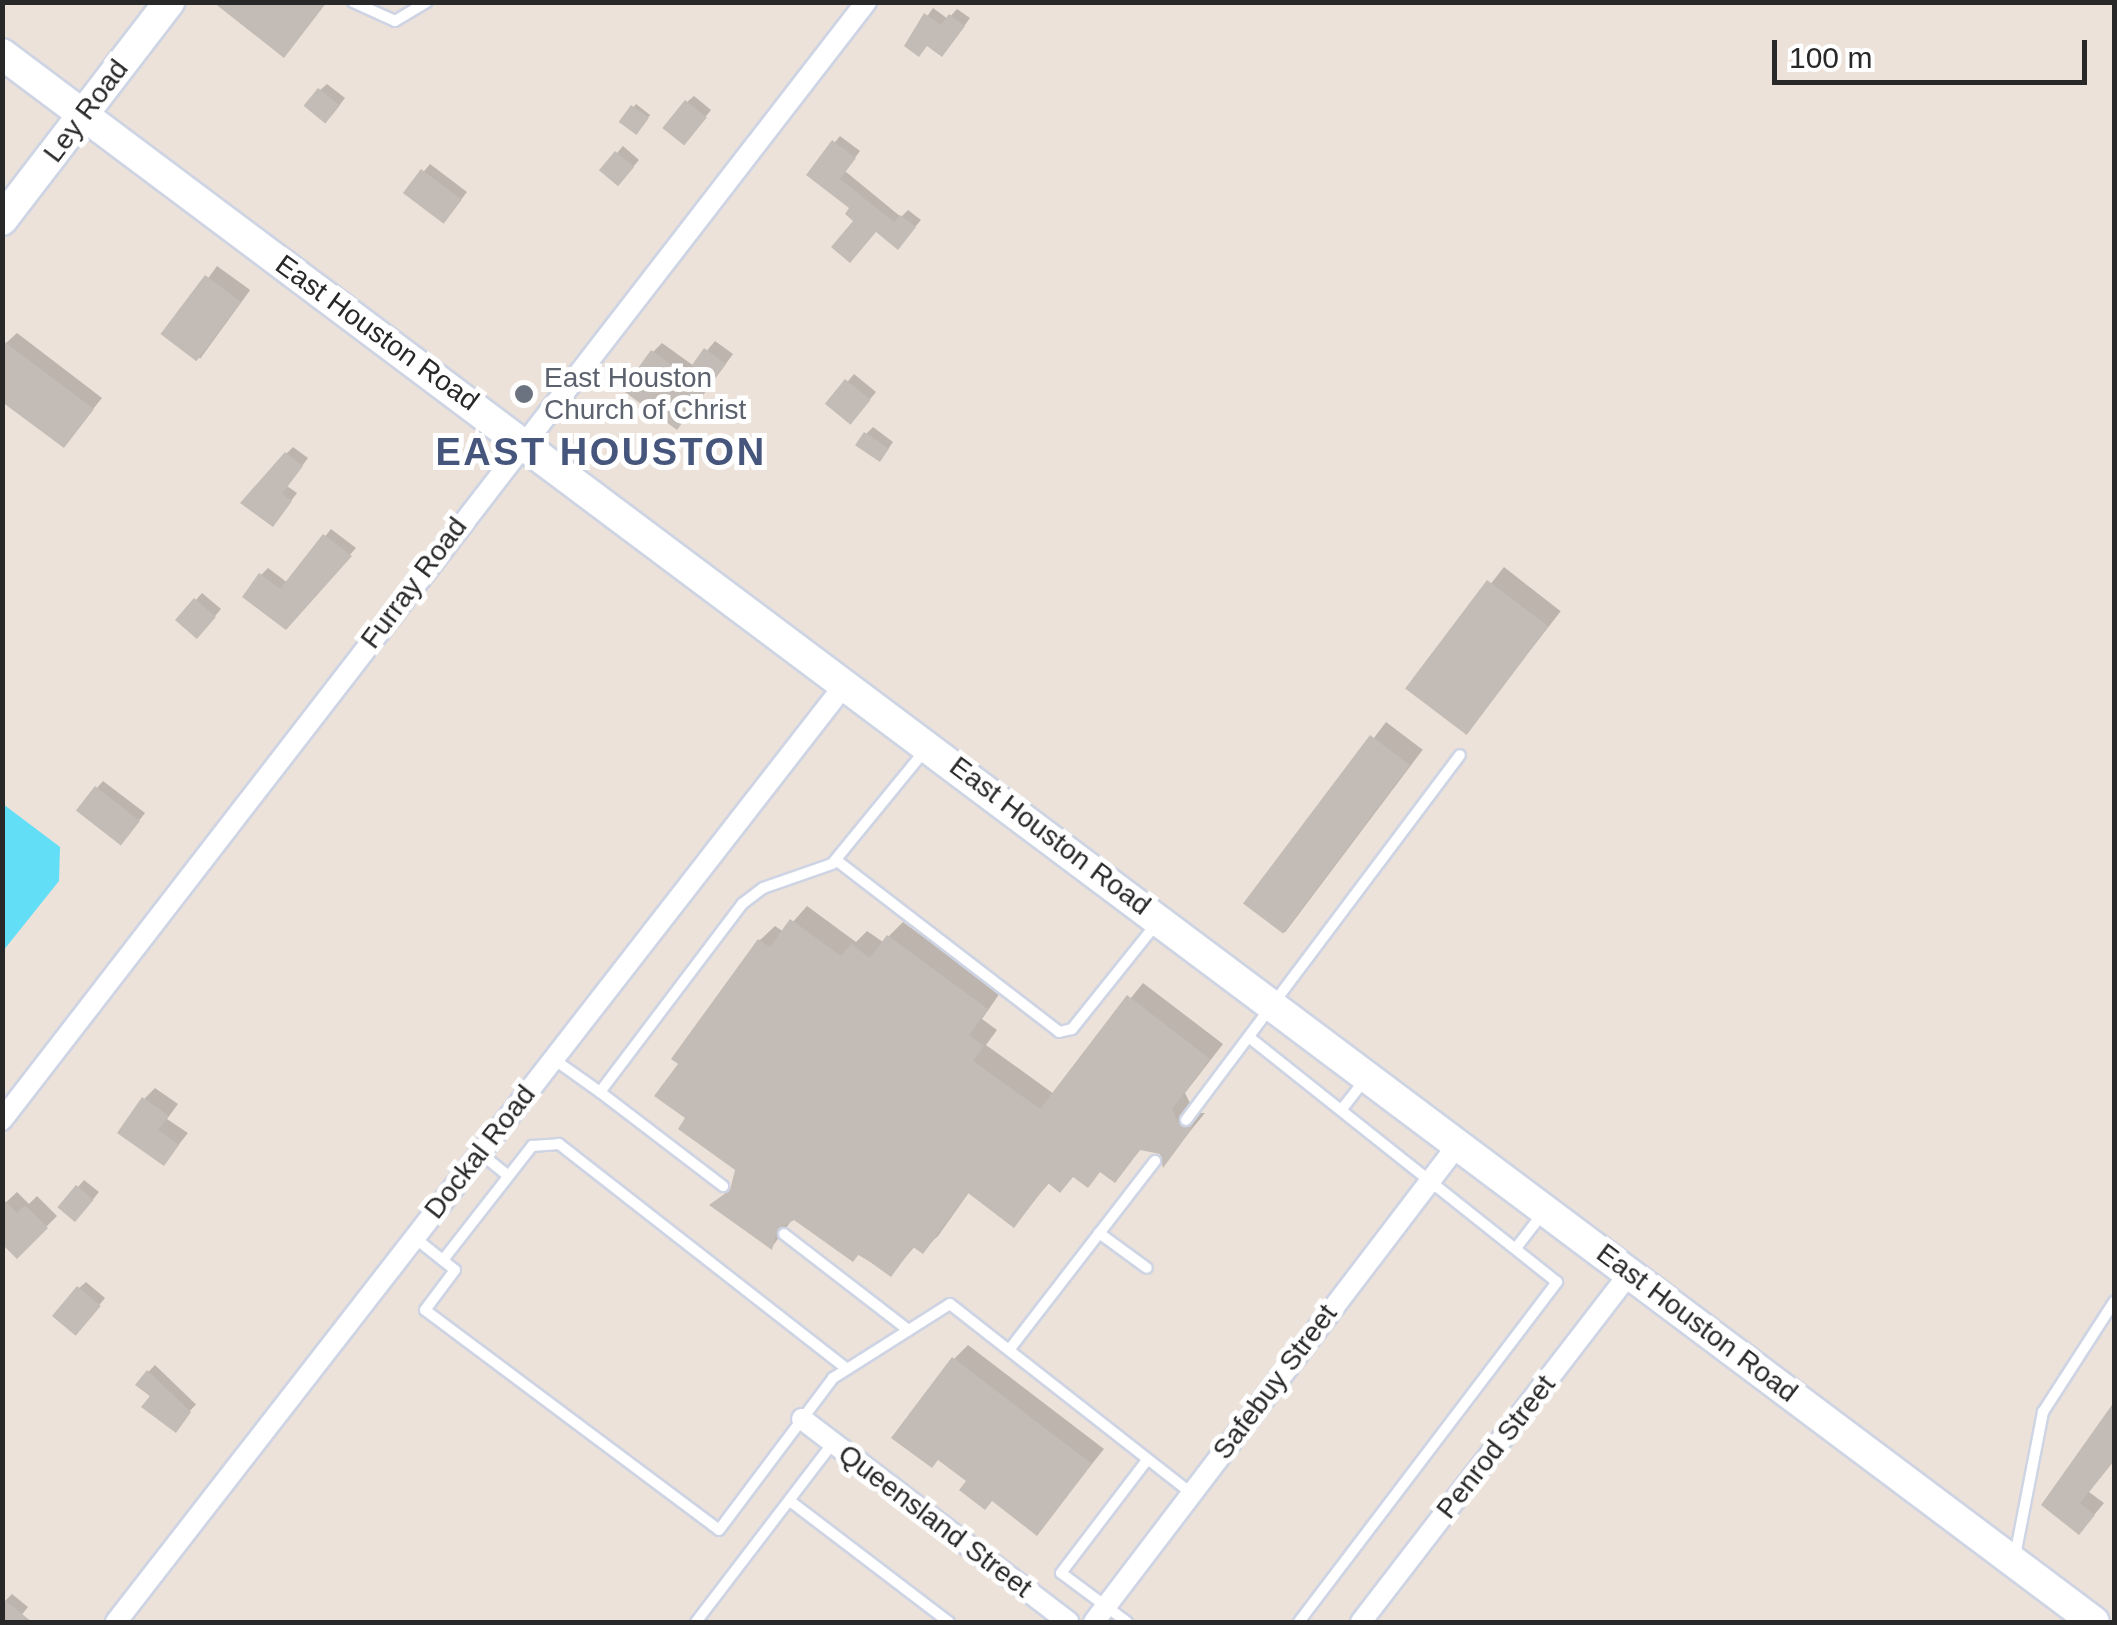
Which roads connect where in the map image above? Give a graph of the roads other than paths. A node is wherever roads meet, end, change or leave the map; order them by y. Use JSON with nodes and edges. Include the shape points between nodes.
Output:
{"nodes":[{"id":1,"x":169,"y":2,"type":"edge"},
{"id":2,"x":353,"y":2,"type":"edge"},
{"id":3,"x":427,"y":2,"type":"edge"},
{"id":4,"x":866,"y":2,"type":"edge"},
{"id":5,"x":2,"y":54,"type":"edge"},
{"id":6,"x":82,"y":116,"type":"junction"},
{"id":7,"x":2,"y":220,"type":"edge"},
{"id":8,"x":524,"y":440,"type":"junction"},
{"id":9,"x":846,"y":683,"type":"junction"},
{"id":10,"x":930,"y":744,"type":"junction"},
{"id":11,"x":1460,"y":755,"type":"dead end"},
{"id":12,"x":836,"y":860,"type":"junction"},
{"id":13,"x":1159,"y":919,"type":"junction"},
{"id":14,"x":1274,"y":1007,"type":"junction"},
{"id":15,"x":1250,"y":1038,"type":"junction"},
{"id":16,"x":552,"y":1058,"type":"junction"},
{"id":17,"x":1368,"y":1076,"type":"junction"},
{"id":18,"x":600,"y":1092,"type":"junction"},
{"id":19,"x":1342,"y":1109,"type":"junction"},
{"id":20,"x":2,"y":1120,"type":"edge"},
{"id":21,"x":1186,"y":1120,"type":"dead end"},
{"id":22,"x":1459,"y":1143,"type":"junction"},
{"id":23,"x":480,"y":1154,"type":"junction"},
{"id":24,"x":1155,"y":1161,"type":"dead end"},
{"id":25,"x":508,"y":1176,"type":"junction"},
{"id":26,"x":1431,"y":1178,"type":"junction"},
{"id":27,"x":723,"y":1186,"type":"dead end"},
{"id":28,"x":1546,"y":1209,"type":"junction"},
{"id":29,"x":1100,"y":1232,"type":"junction"},
{"id":30,"x":784,"y":1234,"type":"dead end"},
{"id":31,"x":414,"y":1238,"type":"junction"},
{"id":32,"x":1516,"y":1248,"type":"junction"},
{"id":33,"x":443,"y":1260,"type":"junction"},
{"id":34,"x":1147,"y":1268,"type":"dead end"},
{"id":35,"x":1631,"y":1272,"type":"junction"},
{"id":36,"x":2114,"y":1302,"type":"edge"},
{"id":37,"x":908,"y":1330,"type":"junction"},
{"id":38,"x":1009,"y":1350,"type":"junction"},
{"id":39,"x":846,"y":1369,"type":"junction"},
{"id":40,"x":802,"y":1419,"type":"junction"},
{"id":41,"x":833,"y":1443,"type":"junction"},
{"id":42,"x":1148,"y":1459,"type":"junction"},
{"id":43,"x":1191,"y":1493,"type":"junction"},
{"id":44,"x":790,"y":1501,"type":"junction"},
{"id":45,"x":2014,"y":1562,"type":"junction"},
{"id":46,"x":1100,"y":1614,"type":"edge"},
{"id":47,"x":116,"y":1622,"type":"edge"},
{"id":48,"x":696,"y":1622,"type":"edge"},
{"id":49,"x":949,"y":1622,"type":"edge"},
{"id":50,"x":1068,"y":1622,"type":"edge"},
{"id":51,"x":1127,"y":1622,"type":"edge"},
{"id":52,"x":1299,"y":1622,"type":"edge"},
{"id":53,"x":1361,"y":1622,"type":"edge"},
{"id":54,"x":2094,"y":1622,"type":"edge"}],
"edges":[{"from":1,"to":6,"type":"street","name":"Ley Road"},
{"from":2,"to":3,"type":"lane","via":[[395,20]]},
{"from":4,"to":8,"type":"street","name":"Furray Road"},
{"from":5,"to":6,"type":"street","name":"East Houston Road"},
{"from":6,"to":7,"type":"street","name":"Ley Road"},
{"from":6,"to":8,"type":"street","name":"East Houston Road"},
{"from":8,"to":9,"type":"street","name":"East Houston Road"},
{"from":8,"to":20,"type":"street","name":"Furray Road"},
{"from":9,"to":10,"type":"street","name":"East Houston Road"},
{"from":9,"to":16,"type":"street","name":"Dockal Road"},
{"from":10,"to":12,"type":"lane"},
{"from":10,"to":13,"type":"street","name":"East Houston Road"},
{"from":11,"to":14,"type":"lane"},
{"from":12,"to":13,"type":"lane","via":[[1059,1032],[1072,1029]]},
{"from":12,"to":18,"type":"lane","via":[[764,888],[742,904]]},
{"from":13,"to":14,"type":"street","name":"East Houston Road"},
{"from":14,"to":15,"type":"lane"},
{"from":14,"to":17,"type":"street","name":"East Houston Road"},
{"from":15,"to":19,"type":"lane"},
{"from":15,"to":21,"type":"lane"},
{"from":16,"to":18,"type":"lane"},
{"from":16,"to":23,"type":"street","name":"Dockal Road"},
{"from":17,"to":19,"type":"lane"},
{"from":17,"to":22,"type":"street","name":"East Houston Road"},
{"from":18,"to":27,"type":"lane"},
{"from":19,"to":26,"type":"lane"},
{"from":22,"to":26,"type":"street","name":"Safebuy Street"},
{"from":22,"to":28,"type":"street","name":"East Houston Road"},
{"from":23,"to":25,"type":"lane"},
{"from":23,"to":31,"type":"street","name":"Dockal Road"},
{"from":24,"to":29,"type":"lane"},
{"from":25,"to":33,"type":"lane"},
{"from":25,"to":39,"type":"lane","via":[[532,1146],[559,1144]]},
{"from":26,"to":32,"type":"lane"},
{"from":26,"to":43,"type":"street","name":"Safebuy Street"},
{"from":28,"to":32,"type":"lane"},
{"from":28,"to":35,"type":"street","name":"East Houston Road"},
{"from":29,"to":34,"type":"lane"},
{"from":29,"to":38,"type":"lane"},
{"from":30,"to":37,"type":"lane"},
{"from":31,"to":33,"type":"lane"},
{"from":31,"to":47,"type":"street","name":"Dockal Road"},
{"from":32,"to":52,"type":"lane","via":[[1557,1282]]},
{"from":33,"to":40,"type":"lane","via":[[455,1270],[425,1310],[719,1530]]},
{"from":35,"to":45,"type":"street","name":"East Houston Road"},
{"from":35,"to":53,"type":"street","name":"Penrod Street"},
{"from":36,"to":45,"type":"lane","via":[[2043,1412]]},
{"from":37,"to":38,"type":"lane","via":[[950,1304]]},
{"from":37,"to":39,"type":"lane"},
{"from":38,"to":42,"type":"lane"},
{"from":39,"to":40,"type":"lane"},
{"from":40,"to":41,"type":"street","name":"Queensland Street"},
{"from":41,"to":44,"type":"lane"},
{"from":41,"to":50,"type":"street","name":"Queensland Street"},
{"from":42,"to":43,"type":"lane"},
{"from":42,"to":46,"type":"lane","via":[[1061,1573]]},
{"from":43,"to":46,"type":"street","name":"Safebuy Street"},
{"from":44,"to":48,"type":"lane"},
{"from":44,"to":49,"type":"lane"},
{"from":45,"to":54,"type":"street","name":"East Houston Road"},
{"from":46,"to":51,"type":"lane"}]}
